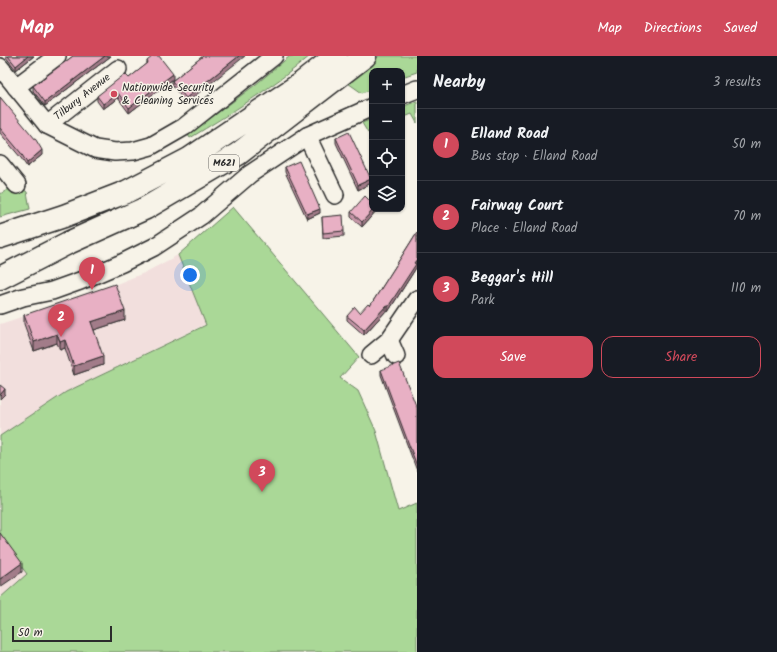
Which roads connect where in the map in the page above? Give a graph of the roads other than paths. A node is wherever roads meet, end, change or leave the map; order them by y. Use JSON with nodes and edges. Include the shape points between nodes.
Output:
{"nodes":[{"id":1,"x":57,"y":56,"type":"edge"},
{"id":2,"x":274,"y":56,"type":"edge"},
{"id":3,"x":336,"y":56,"type":"edge"},
{"id":4,"x":365,"y":56,"type":"edge"},
{"id":5,"x":0,"y":67,"type":"edge"},
{"id":6,"x":118,"y":69,"type":"dead end"},
{"id":7,"x":16,"y":87,"type":"junction"},
{"id":8,"x":417,"y":89,"type":"edge"},
{"id":9,"x":405,"y":94,"type":"edge"},
{"id":10,"x":369,"y":108,"type":"edge"},
{"id":11,"x":47,"y":125,"type":"junction"},
{"id":12,"x":307,"y":136,"type":"junction"},
{"id":13,"x":0,"y":164,"type":"edge"},
{"id":14,"x":10,"y":183,"type":"dead end"},
{"id":15,"x":335,"y":195,"type":"dead end"},
{"id":16,"x":64,"y":216,"type":"junction"},
{"id":17,"x":0,"y":230,"type":"edge"},
{"id":18,"x":0,"y":237,"type":"edge"},
{"id":19,"x":68,"y":243,"type":"junction"},
{"id":20,"x":0,"y":264,"type":"edge"},
{"id":21,"x":0,"y":278,"type":"edge"},
{"id":22,"x":417,"y":299,"type":"edge"},
{"id":23,"x":0,"y":305,"type":"edge"},
{"id":24,"x":389,"y":340,"type":"junction"},
{"id":25,"x":371,"y":355,"type":"dead end"},
{"id":26,"x":396,"y":356,"type":"dead end"}],
"edges":[{"from":1,"to":7,"type":"street"},
{"from":2,"to":11,"type":"street","via":[[184,128],[151,146],[115,152],[95,149]]},
{"from":3,"to":16,"type":"highway","number":"M621","via":[[303,82],[189,160],[126,192]]},
{"from":4,"to":19,"type":"highway","number":"M621","via":[[238,154],[146,208]]},
{"from":5,"to":7,"type":"street"},
{"from":6,"to":11,"type":"street","name":"Tilbury Avenue"},
{"from":7,"to":11,"type":"street"},
{"from":8,"to":9,"type":"street"},
{"from":10,"to":12,"type":"street"},
{"from":12,"to":15,"type":"street"},
{"from":12,"to":23,"type":"street","via":[[250,174],[201,216],[154,247],[80,281]]},
{"from":13,"to":14,"type":"street"},
{"from":16,"to":17,"type":"highway"},
{"from":16,"to":18,"type":"highway","number":"M621"},
{"from":19,"to":20,"type":"highway","number":"M621"},
{"from":19,"to":21,"type":"highway"},
{"from":22,"to":24,"type":"street"},
{"from":24,"to":25,"type":"street"},
{"from":24,"to":26,"type":"street"}]}
